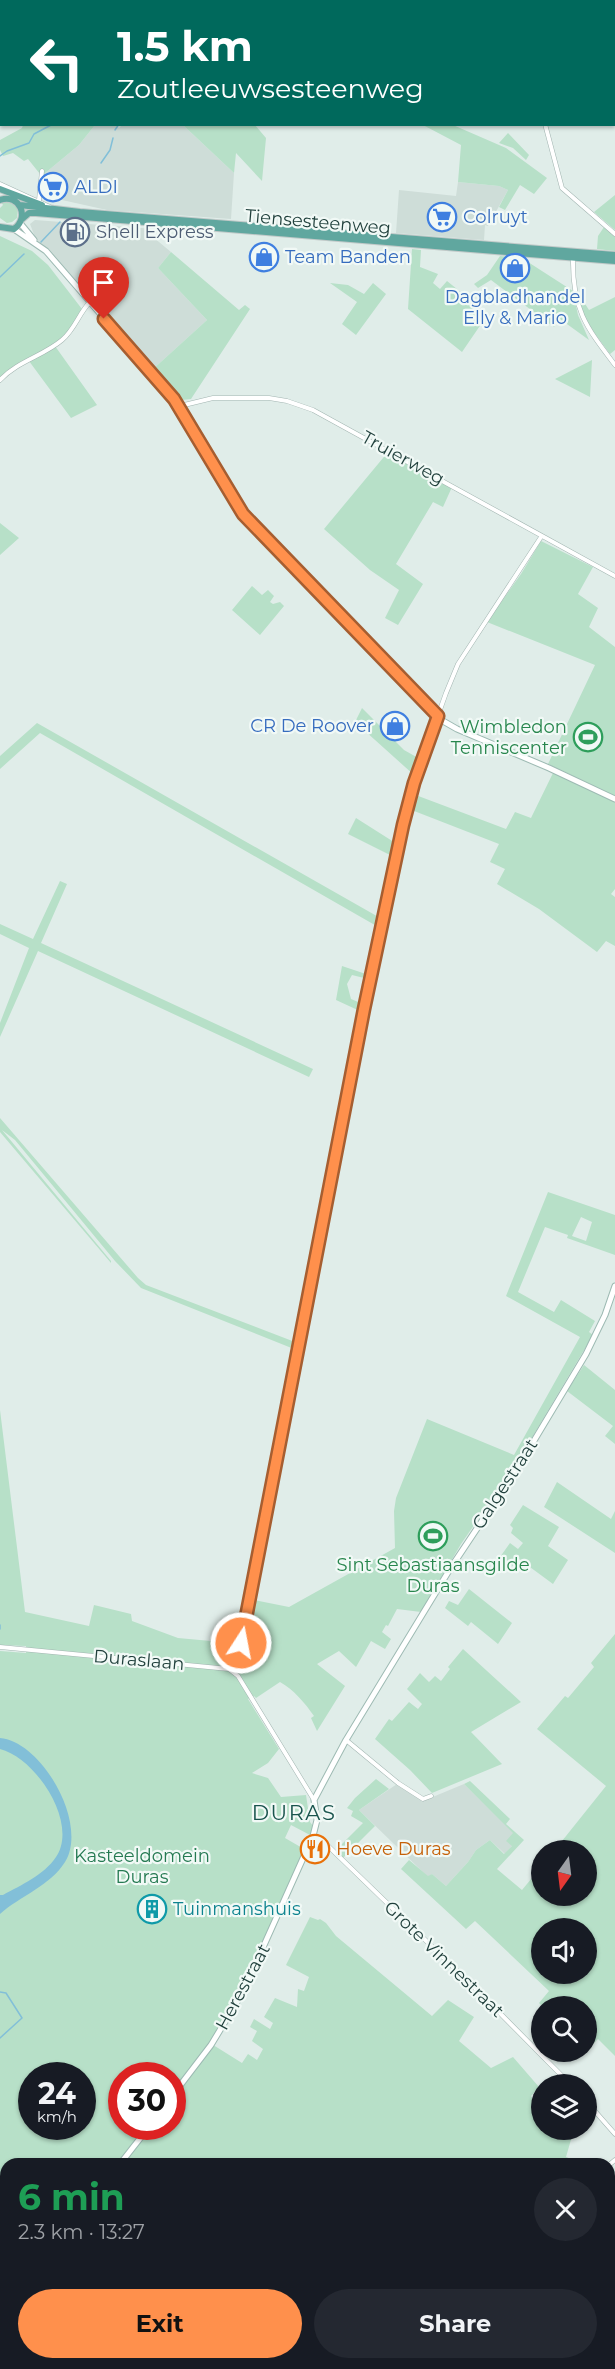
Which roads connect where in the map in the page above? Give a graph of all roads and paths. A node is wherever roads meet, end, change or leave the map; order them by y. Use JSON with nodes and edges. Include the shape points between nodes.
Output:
{"nodes":[{"id":1,"x":546,"y":126,"type":"edge"},
{"id":2,"x":42,"y":171,"type":"dead end"},
{"id":3,"x":0,"y":184,"type":"edge"},
{"id":4,"x":0,"y":189,"type":"edge"},
{"id":5,"x":2,"y":197,"type":"edge"},
{"id":6,"x":39,"y":200,"type":"junction"},
{"id":7,"x":20,"y":205,"type":"junction"},
{"id":8,"x":53,"y":208,"type":"junction"},
{"id":9,"x":21,"y":221,"type":"junction"},
{"id":10,"x":0,"y":227,"type":"edge"},
{"id":11,"x":14,"y":229,"type":"junction"},
{"id":12,"x":615,"y":234,"type":"edge"},
{"id":13,"x":37,"y":244,"type":"junction"},
{"id":14,"x":573,"y":254,"type":"junction"},
{"id":15,"x":615,"y":255,"type":"edge"},
{"id":16,"x":615,"y":261,"type":"edge"},
{"id":17,"x":90,"y":302,"type":"junction"},
{"id":18,"x":615,"y":365,"type":"edge"},
{"id":19,"x":0,"y":380,"type":"edge"},
{"id":20,"x":176,"y":406,"type":"junction"},
{"id":21,"x":542,"y":537,"type":"junction"},
{"id":22,"x":615,"y":576,"type":"edge"},
{"id":23,"x":438,"y":716,"type":"junction"},
{"id":24,"x":615,"y":799,"type":"edge"},
{"id":25,"x":615,"y":1286,"type":"edge"},
{"id":26,"x":0,"y":1647,"type":"edge"},
{"id":27,"x":234,"y":1672,"type":"junction"},
{"id":28,"x":346,"y":1740,"type":"junction"},
{"id":29,"x":431,"y":1796,"type":"dead end"},
{"id":30,"x":314,"y":1800,"type":"junction"},
{"id":31,"x":314,"y":1836,"type":"junction"},
{"id":32,"x":560,"y":2074,"type":"edge"},
{"id":33,"x":186,"y":2078,"type":"edge"},
{"id":34,"x":597,"y":2113,"type":"edge"},
{"id":35,"x":615,"y":2134,"type":"edge"},
{"id":36,"x":139,"y":2140,"type":"edge"},
{"id":37,"x":125,"y":2158,"type":"edge"}],
"edges":[{"from":1,"to":12,"type":"street","via":[[562,188]]},
{"from":2,"to":6,"type":"street"},
{"from":3,"to":6,"type":"street","name":"Tiensesteenweg"},
{"from":4,"to":8,"type":"main road"},
{"from":5,"to":7,"type":"main road"},
{"from":6,"to":8,"type":"street","name":"Tiensesteenweg"},
{"from":7,"to":8,"type":"main road","name":"Tiensesteenweg"},
{"from":7,"to":9,"type":"main road"},
{"from":8,"to":14,"type":"main road","name":"Tiensesteenweg"},
{"from":9,"to":11,"type":"main road"},
{"from":9,"to":13,"type":"street"},
{"from":9,"to":14,"type":"main road","name":"Tiensesteenweg","via":[[29,213],[36,213]]},
{"from":10,"to":11,"type":"main road"},
{"from":11,"to":13,"type":"street"},
{"from":13,"to":17,"type":"street"},
{"from":14,"to":15,"type":"main road","name":"Tiensesteenweg"},
{"from":14,"to":16,"type":"main road","name":"Tiensesteenweg"},
{"from":14,"to":18,"type":"street","via":[[580,316]]},
{"from":17,"to":19,"type":"street","via":[[63,339]]},
{"from":17,"to":20,"type":"street"},
{"from":20,"to":21,"type":"street","name":"Truierweg","via":[[213,398],[269,398],[301,405],[324,414]]},
{"from":20,"to":23,"type":"street","via":[[243,514]]},
{"from":21,"to":22,"type":"street","name":"Truierweg"},
{"from":21,"to":23,"type":"street","via":[[466,650]]},
{"from":23,"to":24,"type":"street","via":[[466,734]]},
{"from":23,"to":27,"type":"street","via":[[403,825]]},
{"from":25,"to":28,"type":"street","name":"Galgestraat","via":[[586,1354]]},
{"from":26,"to":27,"type":"street","name":"Duraslaan","via":[[221,1667]]},
{"from":27,"to":30,"type":"street"},
{"from":28,"to":29,"type":"street","via":[[398,1783],[423,1799]]},
{"from":28,"to":30,"type":"street","name":"Galgestraat"},
{"from":30,"to":31,"type":"street"},
{"from":31,"to":32,"type":"street","name":"Grote Vinnestraat"},
{"from":31,"to":33,"type":"street","name":"Herestraat","via":[[243,1992]]},
{"from":34,"to":35,"type":"street"},
{"from":36,"to":37,"type":"street"}]}
